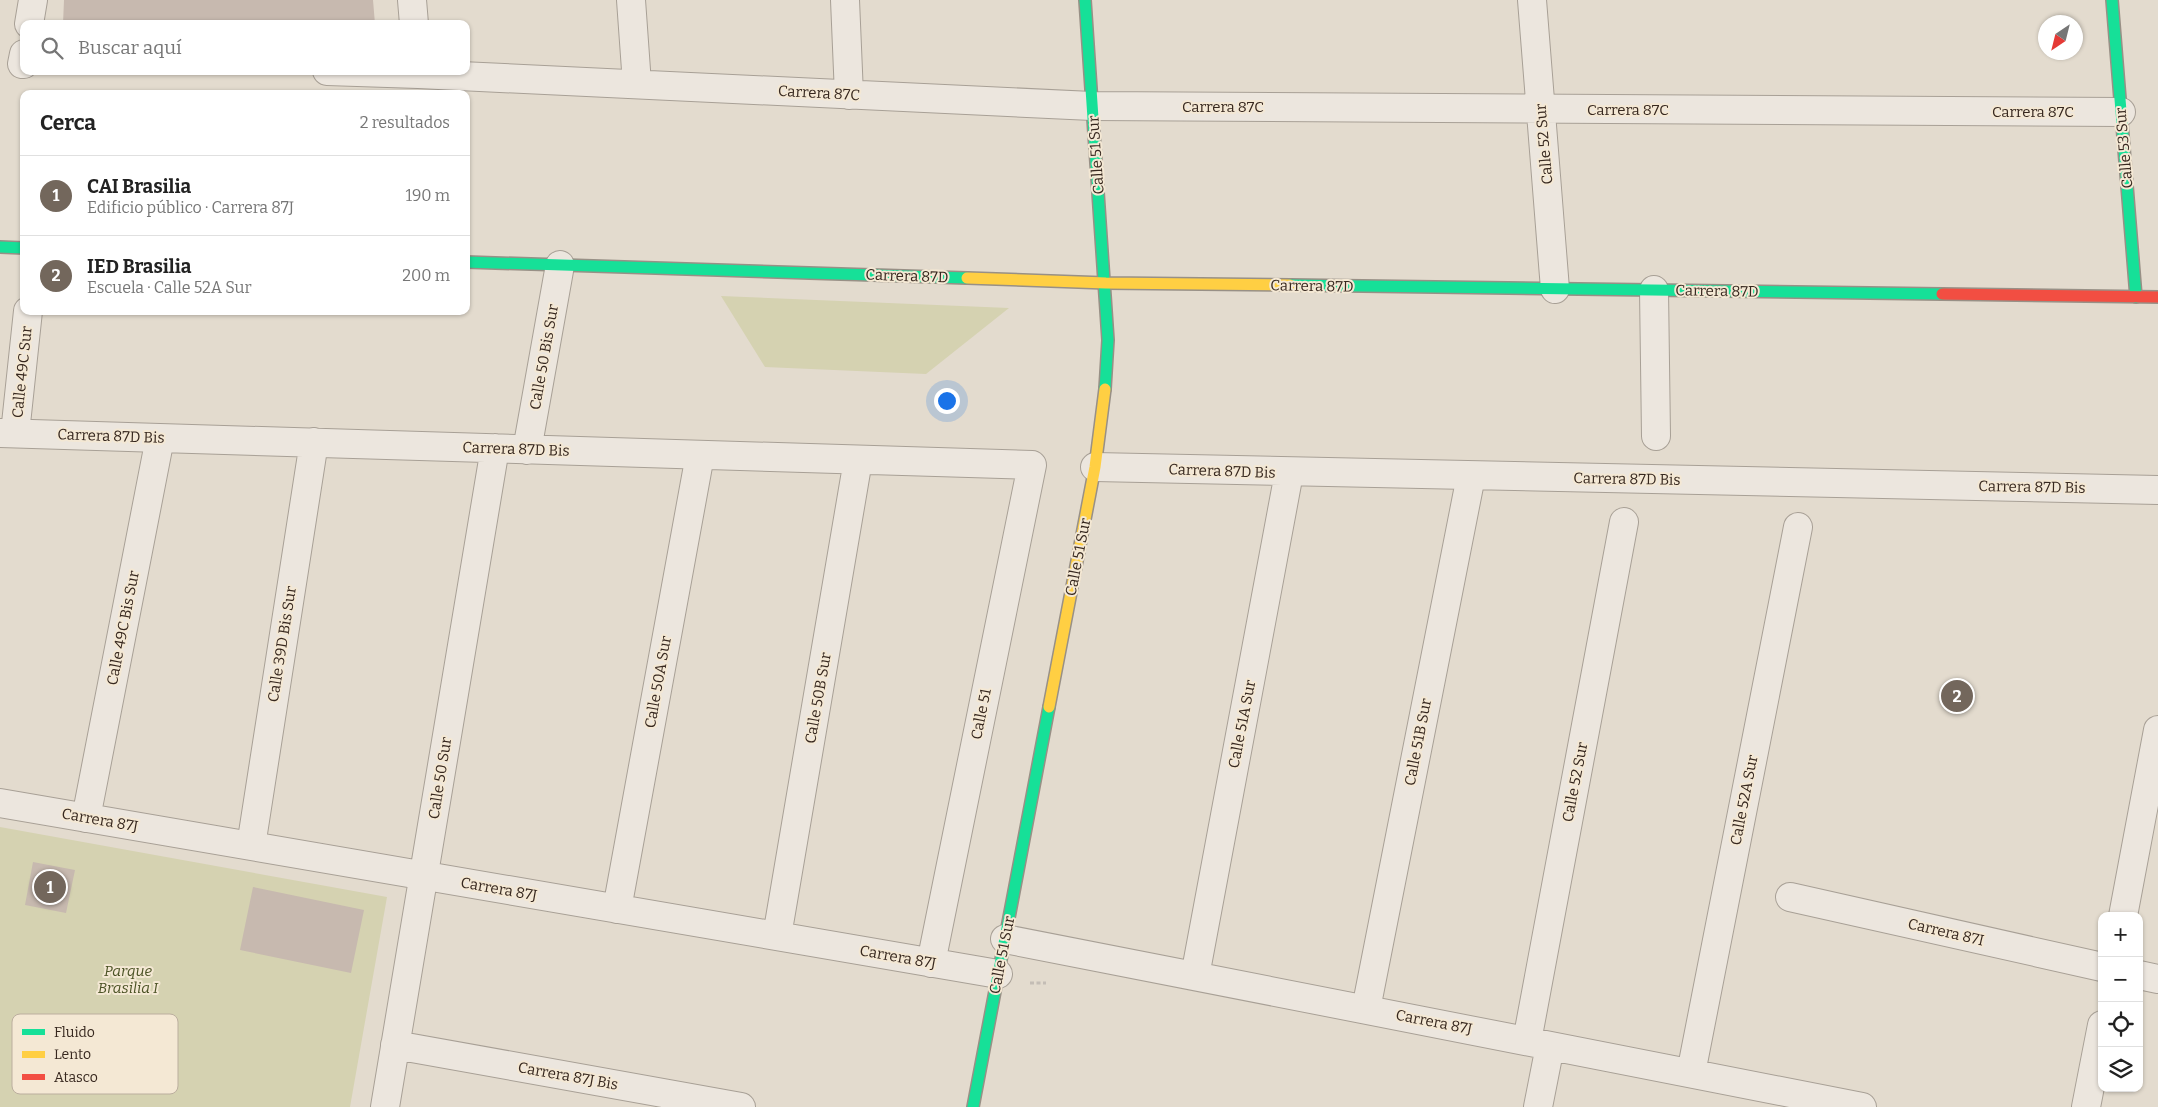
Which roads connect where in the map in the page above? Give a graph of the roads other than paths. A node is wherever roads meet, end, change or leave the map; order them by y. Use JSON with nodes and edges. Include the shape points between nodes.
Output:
{"nodes":[{"id":1,"x":33,"y":0,"type":"edge"},
{"id":2,"x":412,"y":0,"type":"edge"},
{"id":3,"x":631,"y":0,"type":"edge"},
{"id":4,"x":845,"y":0,"type":"edge"},
{"id":5,"x":1084,"y":0,"type":"edge"},
{"id":6,"x":1532,"y":0,"type":"edge"},
{"id":7,"x":2112,"y":0,"type":"edge"},
{"id":8,"x":30,"y":20,"type":"edge"},
{"id":9,"x":414,"y":20,"type":"edge"},
{"id":10,"x":368,"y":75,"type":"edge"},
{"id":11,"x":419,"y":80,"type":"edge"},
{"id":12,"x":637,"y":84,"type":"junction"},
{"id":13,"x":849,"y":95,"type":"junction"},
{"id":14,"x":1092,"y":106,"type":"junction"},
{"id":15,"x":1541,"y":109,"type":"junction"},
{"id":16,"x":2121,"y":112,"type":"junction"},
{"id":17,"x":0,"y":247,"type":"edge"},
{"id":18,"x":20,"y":248,"type":"edge"},
{"id":19,"x":470,"y":262,"type":"edge"},
{"id":20,"x":560,"y":265,"type":"junction"},
{"id":21,"x":1106,"y":283,"type":"junction"},
{"id":22,"x":1555,"y":289,"type":"junction"},
{"id":23,"x":1654,"y":290,"type":"junction"},
{"id":24,"x":2136,"y":297,"type":"junction"},
{"id":25,"x":2158,"y":297,"type":"edge"},
{"id":26,"x":27,"y":315,"type":"edge"},
{"id":27,"x":8,"y":433,"type":"edge"},
{"id":28,"x":1656,"y":436,"type":"dead end"},
{"id":29,"x":160,"y":438,"type":"junction"},
{"id":30,"x":314,"y":442,"type":"junction"},
{"id":31,"x":495,"y":448,"type":"junction"},
{"id":32,"x":528,"y":450,"type":"junction"},
{"id":33,"x":700,"y":455,"type":"junction"},
{"id":34,"x":858,"y":460,"type":"junction"},
{"id":35,"x":1032,"y":465,"type":"joint"},
{"id":36,"x":1095,"y":467,"type":"junction"},
{"id":37,"x":1288,"y":473,"type":"junction"},
{"id":38,"x":1471,"y":476,"type":"junction"},
{"id":39,"x":2158,"y":490,"type":"edge"},
{"id":40,"x":1624,"y":522,"type":"dead end"},
{"id":41,"x":1798,"y":527,"type":"dead end"},
{"id":42,"x":2158,"y":730,"type":"edge"},
{"id":43,"x":0,"y":803,"type":"edge"},
{"id":44,"x":2150,"y":816,"type":"edge"},
{"id":45,"x":86,"y":818,"type":"junction"},
{"id":46,"x":251,"y":846,"type":"junction"},
{"id":47,"x":423,"y":876,"type":"junction"},
{"id":48,"x":1790,"y":897,"type":"dead end"},
{"id":49,"x":617,"y":909,"type":"junction"},
{"id":50,"x":2124,"y":912,"type":"edge"},
{"id":51,"x":778,"y":936,"type":"junction"},
{"id":52,"x":1005,"y":938,"type":"junction"},
{"id":53,"x":931,"y":963,"type":"junction"},
{"id":54,"x":2098,"y":966,"type":"edge"},
{"id":55,"x":998,"y":974,"type":"junction"},
{"id":56,"x":1195,"y":976,"type":"junction"},
{"id":57,"x":2143,"y":976,"type":"edge"},
{"id":58,"x":2158,"y":979,"type":"edge"},
{"id":59,"x":1366,"y":1009,"type":"junction"},
{"id":60,"x":1538,"y":1043,"type":"junction"},
{"id":61,"x":395,"y":1045,"type":"junction"},
{"id":62,"x":2098,"y":1046,"type":"edge"},
{"id":63,"x":1691,"y":1073,"type":"junction"},
{"id":64,"x":385,"y":1107,"type":"edge"},
{"id":65,"x":741,"y":1107,"type":"edge"},
{"id":66,"x":973,"y":1107,"type":"edge"},
{"id":67,"x":1538,"y":1107,"type":"edge"},
{"id":68,"x":1862,"y":1107,"type":"edge"},
{"id":69,"x":2086,"y":1107,"type":"edge"}],
"edges":[{"from":1,"to":8,"type":"street"},
{"from":2,"to":9,"type":"street"},
{"from":3,"to":12,"type":"street"},
{"from":4,"to":13,"type":"street"},
{"from":5,"to":14,"type":"street","name":"Calle 51 Sur"},
{"from":6,"to":15,"type":"street","name":"Calle 52 Sur"},
{"from":7,"to":16,"type":"street","name":"Calle 53 Sur"},
{"from":10,"to":11,"type":"street","name":"Carrera 87C"},
{"from":11,"to":12,"type":"street","name":"Carrera 87C"},
{"from":12,"to":13,"type":"street","name":"Carrera 87C"},
{"from":13,"to":14,"type":"street","name":"Carrera 87C"},
{"from":14,"to":15,"type":"street","name":"Carrera 87C"},
{"from":14,"to":21,"type":"street","name":"Calle 51 Sur"},
{"from":15,"to":16,"type":"street","name":"Carrera 87C"},
{"from":15,"to":22,"type":"street","name":"Calle 52 Sur"},
{"from":16,"to":24,"type":"street","name":"Calle 53 Sur"},
{"from":17,"to":18,"type":"street"},
{"from":19,"to":20,"type":"street","name":"Carrera 87D"},
{"from":20,"to":21,"type":"street","name":"Carrera 87D"},
{"from":20,"to":32,"type":"street","name":"Calle 50 Bis Sur"},
{"from":21,"to":22,"type":"street","name":"Carrera 87D"},
{"from":21,"to":36,"type":"street","name":"Calle 51 Sur","via":[[1106,375]]},
{"from":22,"to":23,"type":"street","name":"Carrera 87D"},
{"from":23,"to":24,"type":"street","name":"Carrera 87D"},
{"from":23,"to":28,"type":"street"},
{"from":24,"to":25,"type":"street","name":"Carrera 87D"},
{"from":26,"to":27,"type":"street","name":"Calle 49C Sur"},
{"from":27,"to":29,"type":"street","name":"Carrera 87D Bis"},
{"from":29,"to":30,"type":"street","name":"Carrera 87D Bis"},
{"from":29,"to":45,"type":"street","name":"Calle 49C Bis Sur"},
{"from":30,"to":31,"type":"street","name":"Carrera 87D Bis"},
{"from":30,"to":46,"type":"street","name":"Calle 39D Bis Sur"},
{"from":31,"to":32,"type":"street","name":"Carrera 87D Bis"},
{"from":31,"to":47,"type":"street","name":"Calle 50 Sur"},
{"from":32,"to":33,"type":"street","name":"Carrera 87D Bis"},
{"from":33,"to":34,"type":"street","name":"Carrera 87D Bis"},
{"from":33,"to":49,"type":"street","name":"Calle 50A Sur"},
{"from":34,"to":35,"type":"street","name":"Carrera 87D Bis"},
{"from":34,"to":51,"type":"street","name":"Calle 50B Sur"},
{"from":35,"to":53,"type":"street","name":"Calle 51"},
{"from":36,"to":37,"type":"street","name":"Carrera 87D Bis"},
{"from":36,"to":52,"type":"street","name":"Calle 51 Sur"},
{"from":37,"to":38,"type":"street","name":"Carrera 87D Bis"},
{"from":37,"to":56,"type":"street","name":"Calle 51A Sur"},
{"from":38,"to":39,"type":"street","name":"Carrera 87D Bis"},
{"from":38,"to":59,"type":"street","name":"Calle 51B Sur"},
{"from":40,"to":60,"type":"street","name":"Calle 52 Sur"},
{"from":41,"to":63,"type":"street","name":"Calle 52A Sur"},
{"from":42,"to":44,"type":"street"},
{"from":43,"to":45,"type":"street","name":"Carrera 87J"},
{"from":44,"to":50,"type":"street"},
{"from":45,"to":46,"type":"street","name":"Carrera 87J"},
{"from":46,"to":47,"type":"street","name":"Carrera 87J"},
{"from":47,"to":49,"type":"street","name":"Carrera 87J"},
{"from":47,"to":61,"type":"street","name":"Calle 50 Sur"},
{"from":48,"to":54,"type":"street","name":"Carrera 87I"},
{"from":49,"to":51,"type":"street","name":"Carrera 87J"},
{"from":51,"to":53,"type":"street","name":"Carrera 87J"},
{"from":52,"to":55,"type":"street","name":"Calle 51 Sur"},
{"from":52,"to":56,"type":"street","name":"Carrera 87J"},
{"from":53,"to":55,"type":"street","name":"Carrera 87J"},
{"from":55,"to":66,"type":"street","name":"Calle 51 Sur"},
{"from":56,"to":59,"type":"street","name":"Carrera 87J"},
{"from":57,"to":58,"type":"street"},
{"from":59,"to":60,"type":"street","name":"Carrera 87J"},
{"from":60,"to":63,"type":"street","name":"Carrera 87J"},
{"from":60,"to":67,"type":"street","name":"Calle 52 Sur"},
{"from":61,"to":64,"type":"street","name":"Calle 50 Sur"},
{"from":61,"to":65,"type":"street","name":"Carrera 87J Bis"},
{"from":62,"to":69,"type":"street"},
{"from":63,"to":68,"type":"street","name":"Carrera 87J"}]}
